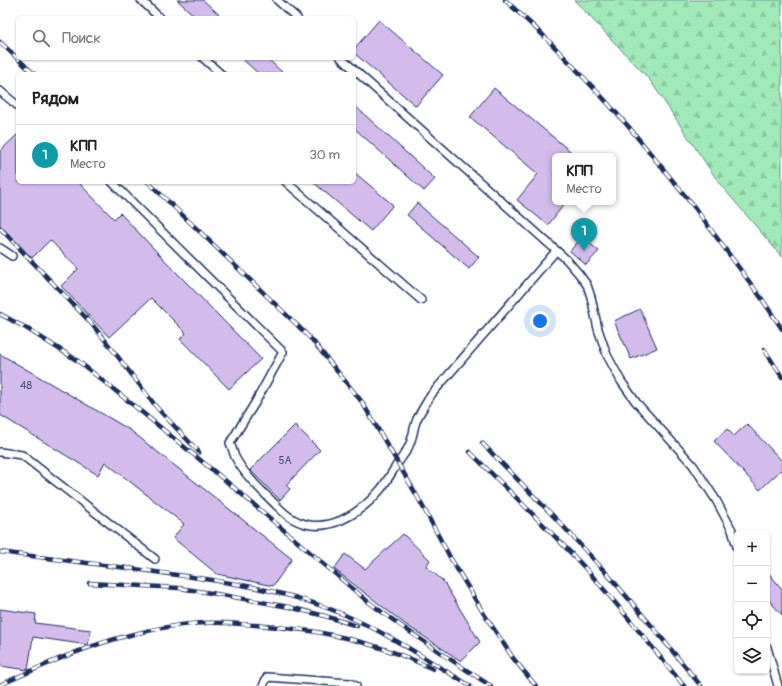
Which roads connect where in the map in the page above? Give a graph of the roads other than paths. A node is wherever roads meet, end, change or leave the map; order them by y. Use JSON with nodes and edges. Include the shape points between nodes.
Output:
{"nodes":[{"id":1,"x":141,"y":0,"type":"edge"},
{"id":2,"x":277,"y":0,"type":"edge"},
{"id":3,"x":158,"y":16,"type":"edge"},
{"id":4,"x":295,"y":16,"type":"edge"},
{"id":5,"x":206,"y":60,"type":"edge"},
{"id":6,"x":343,"y":60,"type":"edge"},
{"id":7,"x":219,"y":72,"type":"edge"},
{"id":8,"x":0,"y":91,"type":"edge"},
{"id":9,"x":16,"y":104,"type":"edge"},
{"id":10,"x":114,"y":184,"type":"edge"},
{"id":11,"x":288,"y":184,"type":"edge"},
{"id":12,"x":0,"y":248,"type":"edge"},
{"id":13,"x":556,"y":251,"type":"junction"},
{"id":14,"x":12,"y":256,"type":"dead end"},
{"id":15,"x":421,"y":300,"type":"dead end"},
{"id":16,"x":0,"y":452,"type":"edge"},
{"id":17,"x":734,"y":537,"type":"edge"},
{"id":18,"x":155,"y":559,"type":"dead end"},
{"id":19,"x":770,"y":658,"type":"edge"},
{"id":20,"x":263,"y":686,"type":"edge"},
{"id":21,"x":356,"y":686,"type":"edge"},
{"id":22,"x":778,"y":686,"type":"edge"}],
"edges":[{"from":1,"to":3,"type":"lane"},
{"from":2,"to":4,"type":"lane"},
{"from":5,"to":7,"type":"lane"},
{"from":6,"to":13,"type":"lane"},
{"from":8,"to":9,"type":"lane"},
{"from":10,"to":13,"type":"lane","via":[[283,352],[230,443],[235,457],[251,479],[282,511],[303,524],[334,524],[346,518],[380,490],[408,449],[417,420],[431,395]]},
{"from":11,"to":15,"type":"lane"},
{"from":12,"to":14,"type":"lane"},
{"from":13,"to":17,"type":"lane","via":[[567,260],[587,285],[607,355],[621,381],[636,402],[693,465],[716,500]]},
{"from":16,"to":18,"type":"lane","via":[[22,455]]},
{"from":19,"to":22,"type":"lane"},
{"from":20,"to":21,"type":"lane","via":[[266,677],[350,683]]}]}
